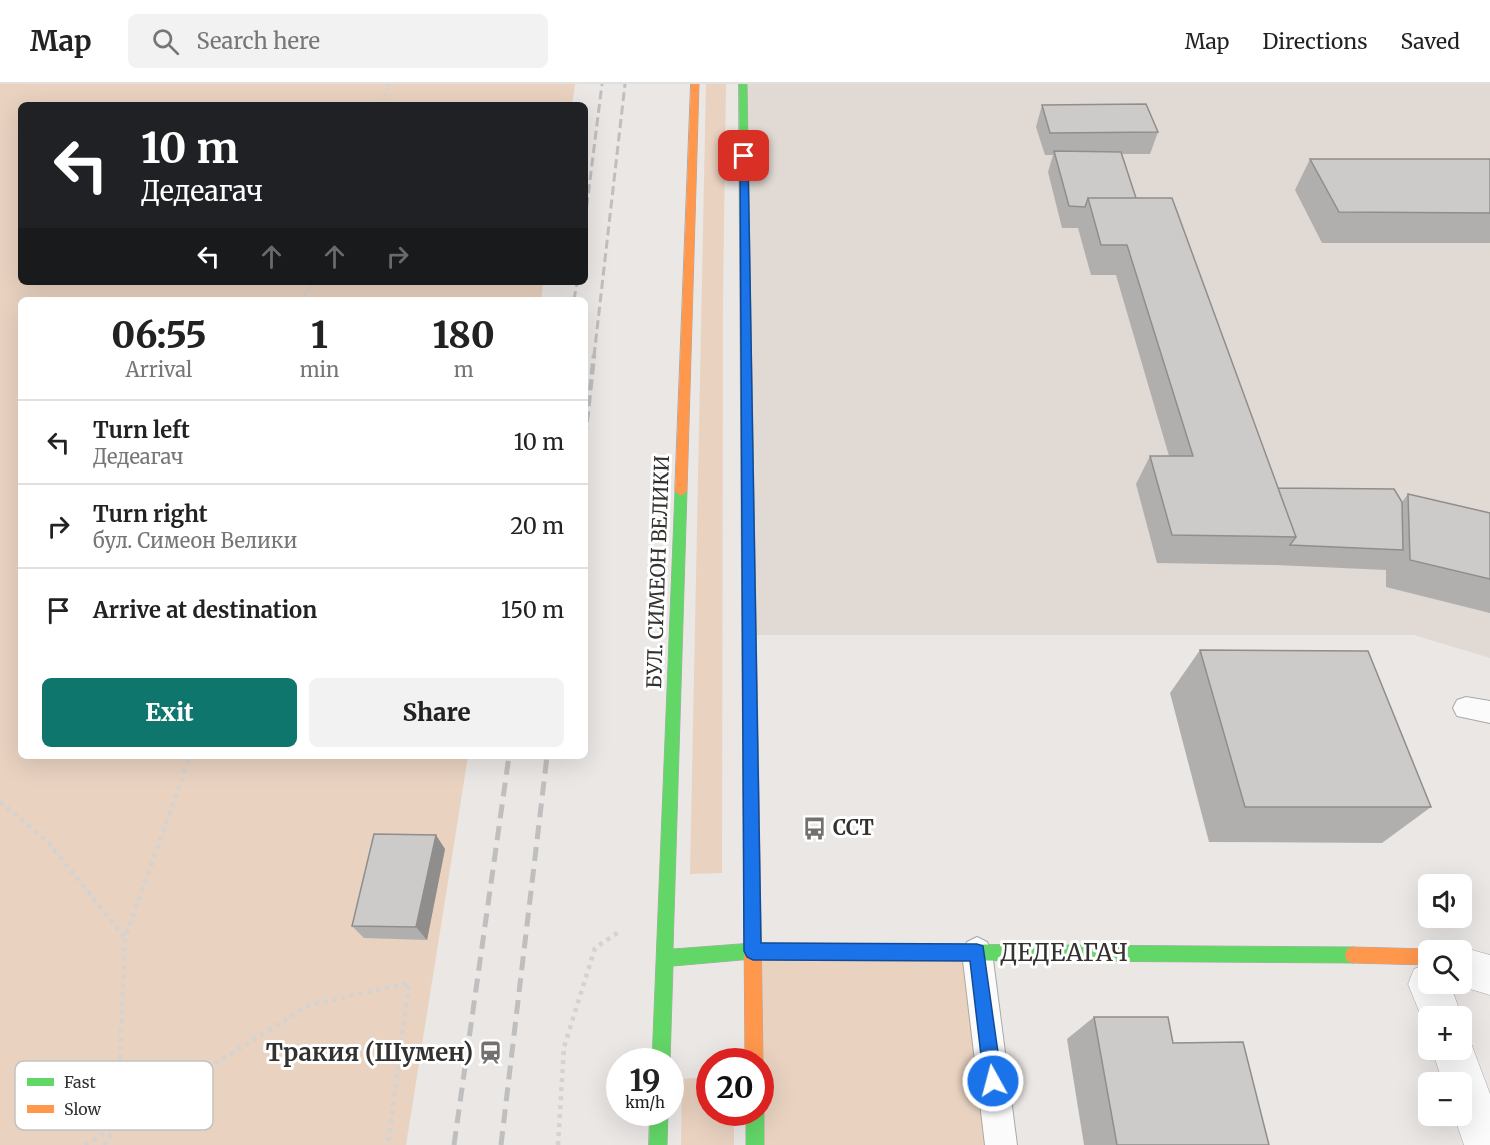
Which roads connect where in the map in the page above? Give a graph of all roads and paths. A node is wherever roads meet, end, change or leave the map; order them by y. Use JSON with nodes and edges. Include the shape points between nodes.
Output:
{"nodes":[{"id":1,"x":389,"y":84,"type":"edge"},
{"id":2,"x":695,"y":84,"type":"edge"},
{"id":3,"x":743,"y":84,"type":"edge"},
{"id":4,"x":383,"y":102,"type":"edge"},
{"id":5,"x":189,"y":759,"type":"edge"},
{"id":6,"x":0,"y":802,"type":"edge"},
{"id":7,"x":666,"y":898,"type":"junction"},
{"id":8,"x":126,"y":938,"type":"junction"},
{"id":9,"x":753,"y":951,"type":"junction"},
{"id":10,"x":977,"y":952,"type":"junction"},
{"id":11,"x":664,"y":958,"type":"junction"},
{"id":12,"x":1418,"y":969,"type":"edge"},
{"id":13,"x":1472,"y":970,"type":"edge"},
{"id":14,"x":1490,"y":975,"type":"edge"},
{"id":15,"x":661,"y":1048,"type":"edge"},
{"id":16,"x":754,"y":1048,"type":"edge"},
{"id":17,"x":1456,"y":1060,"type":"edge"},
{"id":18,"x":120,"y":1061,"type":"edge"},
{"id":19,"x":213,"y":1066,"type":"edge"},
{"id":20,"x":659,"y":1126,"type":"edge"},
{"id":21,"x":755,"y":1126,"type":"edge"},
{"id":22,"x":110,"y":1130,"type":"edge"},
{"id":23,"x":114,"y":1130,"type":"edge"},
{"id":24,"x":85,"y":1145,"type":"edge"},
{"id":25,"x":104,"y":1145,"type":"edge"},
{"id":26,"x":388,"y":1145,"type":"edge"},
{"id":27,"x":558,"y":1145,"type":"edge"},
{"id":28,"x":658,"y":1145,"type":"edge"},
{"id":29,"x":755,"y":1145,"type":"edge"},
{"id":30,"x":1001,"y":1145,"type":"edge"},
{"id":31,"x":1486,"y":1145,"type":"edge"}],
"edges":[{"from":1,"to":4,"type":"path"},
{"from":2,"to":7,"type":"main road","name":"БУЛ. СИМЕОН ВЕЛИКИ"},
{"from":3,"to":9,"type":"main road"},
{"from":5,"to":8,"type":"path"},
{"from":6,"to":8,"type":"path","via":[[48,842]]},
{"from":7,"to":11,"type":"main road","name":"БУЛ. СИМЕОН ВЕЛИКИ"},
{"from":7,"to":27,"type":"path","via":[[596,948],[564,1047]]},
{"from":8,"to":18,"type":"path"},
{"from":9,"to":10,"type":"main road","name":"ДЕДЕАГАЧ"},
{"from":9,"to":11,"type":"main road","name":"ДЕДЕАГАЧ"},
{"from":9,"to":16,"type":"main road"},
{"from":10,"to":12,"type":"main road","name":"ДЕДЕАГАЧ"},
{"from":10,"to":30,"type":"lane"},
{"from":11,"to":15,"type":"main road","name":"БУЛ. СИМЕОН ВЕЛИКИ"},
{"from":13,"to":14,"type":"street"},
{"from":17,"to":31,"type":"street"},
{"from":19,"to":26,"type":"path","via":[[309,1005],[409,983]]},
{"from":20,"to":28,"type":"main road"},
{"from":21,"to":29,"type":"main road"},
{"from":22,"to":24,"type":"path"},
{"from":23,"to":25,"type":"path"}]}
